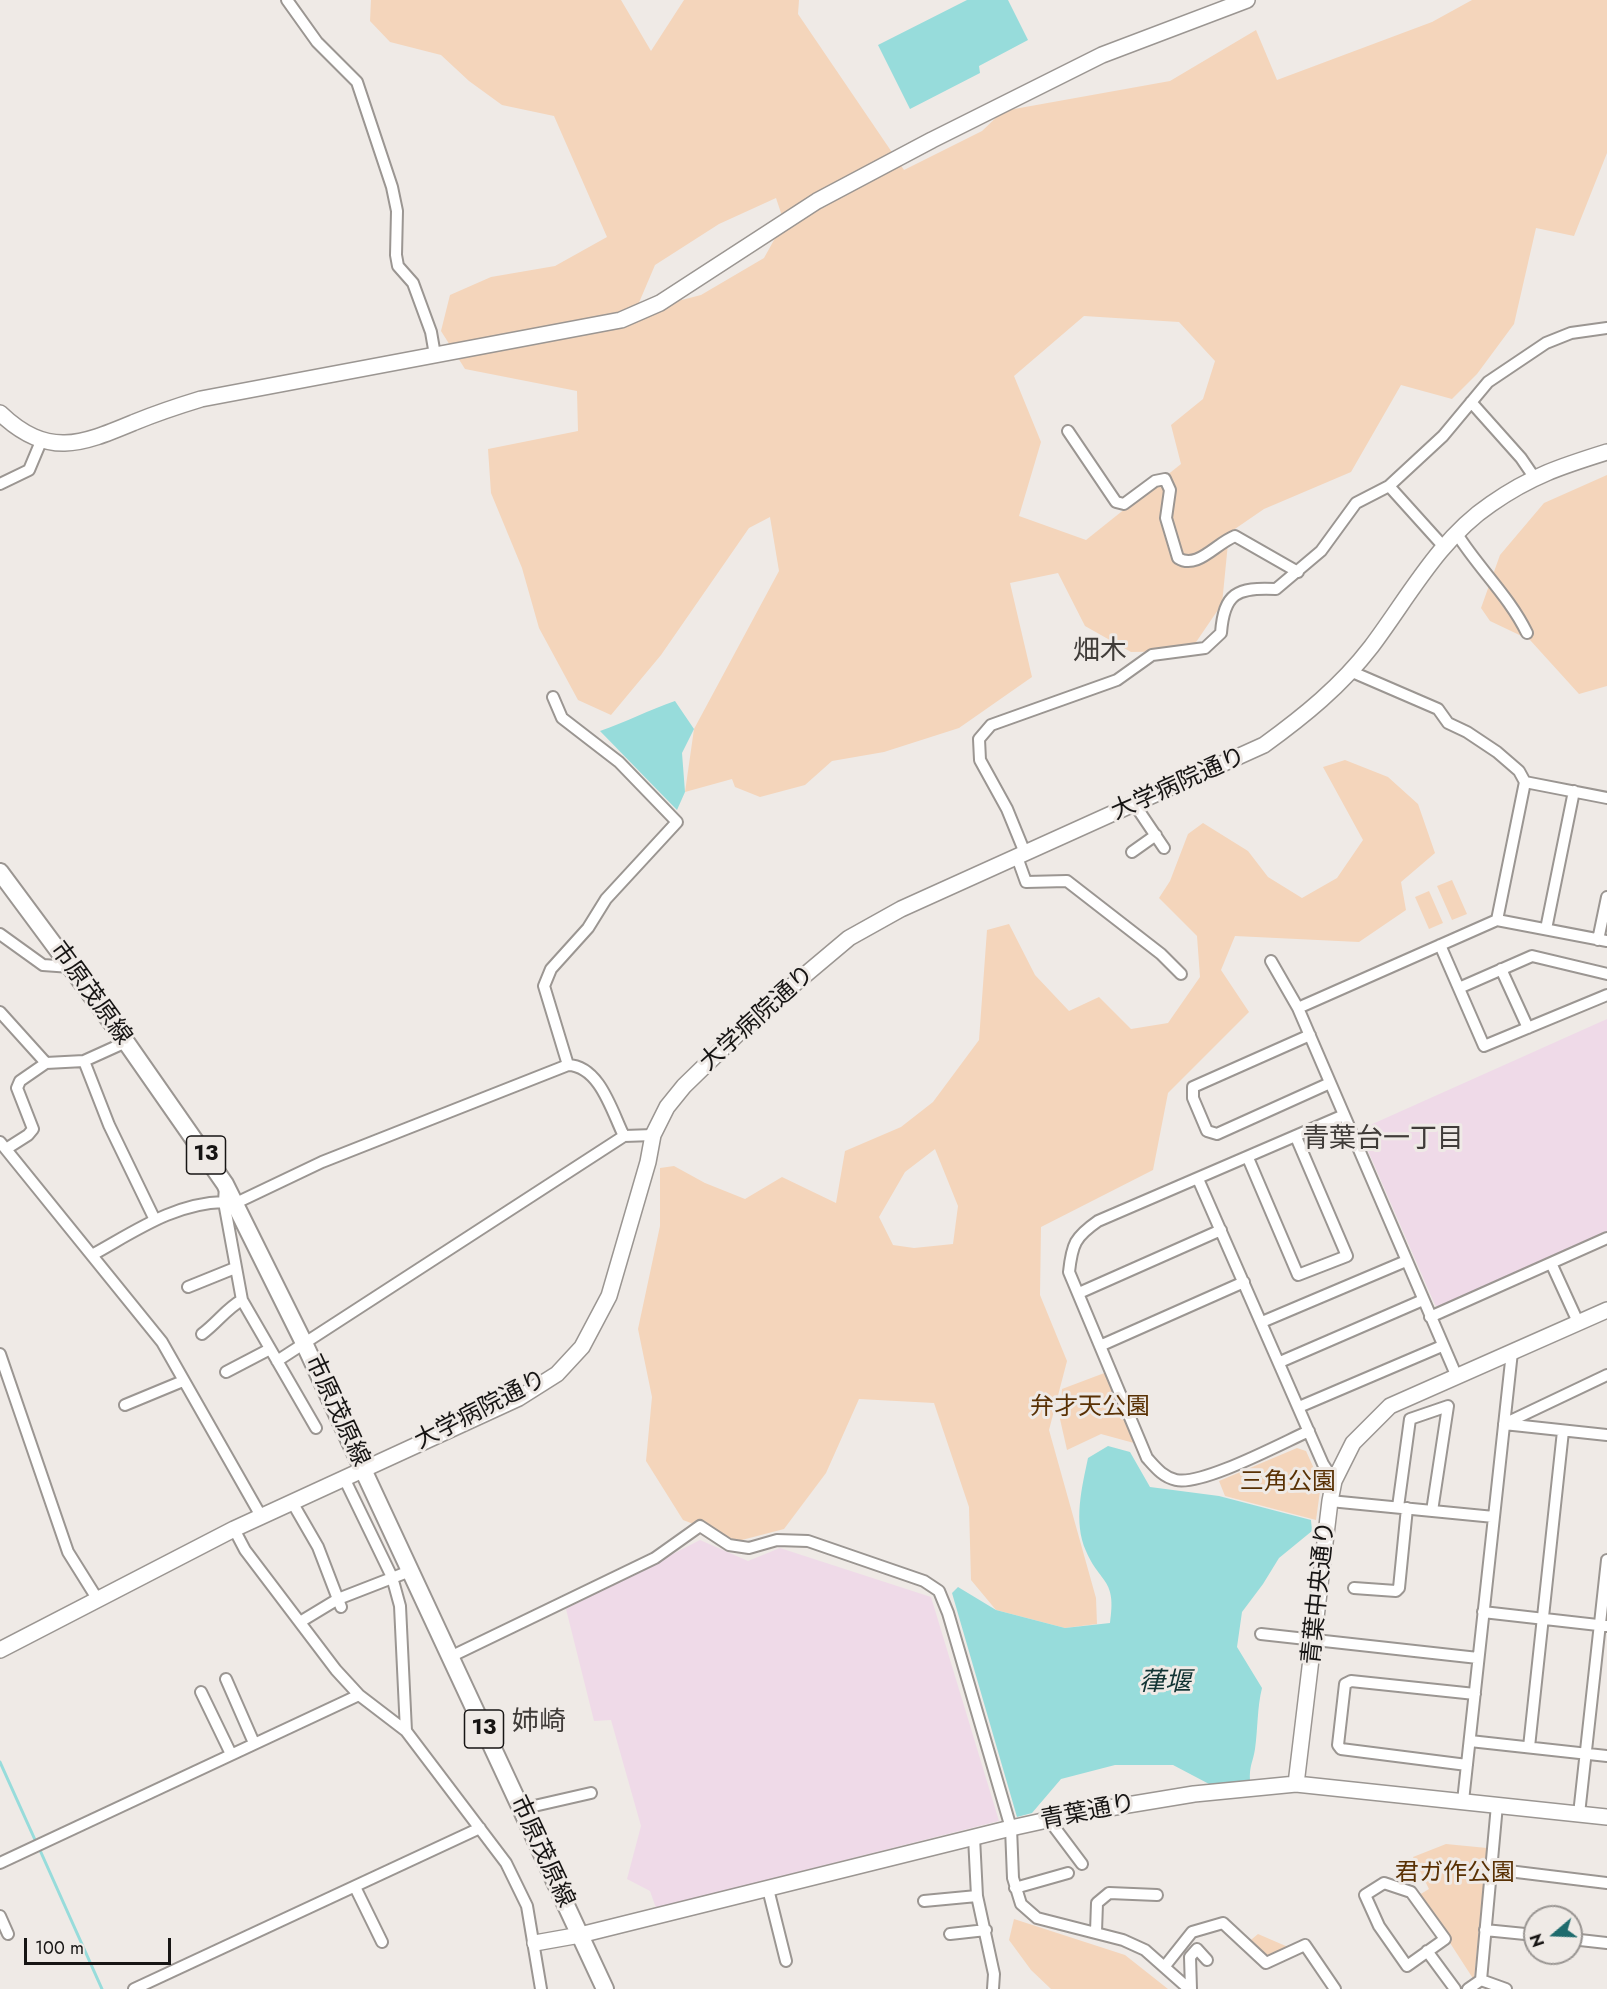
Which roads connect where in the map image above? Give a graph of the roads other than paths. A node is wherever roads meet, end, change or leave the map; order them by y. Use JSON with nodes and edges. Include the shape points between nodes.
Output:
{"nodes":[{"id":1,"x":287,"y":0,"type":"edge"},
{"id":2,"x":1247,"y":0,"type":"edge"},
{"id":3,"x":1607,"y":328,"type":"edge"},
{"id":4,"x":435,"y":355,"type":"junction"},
{"id":5,"x":1471,"y":402,"type":"junction"},
{"id":6,"x":0,"y":414,"type":"edge"},
{"id":7,"x":1068,"y":431,"type":"dead end"},
{"id":8,"x":42,"y":439,"type":"junction"},
{"id":9,"x":1607,"y":452,"type":"edge"},
{"id":10,"x":1534,"y":477,"type":"junction"},
{"id":11,"x":0,"y":484,"type":"edge"},
{"id":12,"x":1389,"y":486,"type":"junction"},
{"id":13,"x":1457,"y":534,"type":"junction"},
{"id":14,"x":1444,"y":548,"type":"junction"},
{"id":15,"x":1298,"y":572,"type":"junction"},
{"id":16,"x":1527,"y":633,"type":"dead end"},
{"id":17,"x":1350,"y":671,"type":"junction"},
{"id":18,"x":553,"y":697,"type":"dead end"},
{"id":19,"x":1525,"y":782,"type":"junction"},
{"id":20,"x":1574,"y":792,"type":"junction"},
{"id":21,"x":1607,"y":798,"type":"edge"},
{"id":22,"x":1135,"y":805,"type":"junction"},
{"id":23,"x":1156,"y":836,"type":"junction"},
{"id":24,"x":1164,"y":848,"type":"dead end"},
{"id":25,"x":1132,"y":852,"type":"dead end"},
{"id":26,"x":1021,"y":855,"type":"junction"},
{"id":27,"x":0,"y":872,"type":"edge"},
{"id":28,"x":1607,"y":897,"type":"edge"},
{"id":29,"x":1497,"y":920,"type":"junction"},
{"id":30,"x":1546,"y":929,"type":"junction"},
{"id":31,"x":0,"y":934,"type":"edge"},
{"id":32,"x":1603,"y":941,"type":"edge"},
{"id":33,"x":1440,"y":945,"type":"junction"},
{"id":34,"x":1271,"y":961,"type":"dead end"},
{"id":35,"x":71,"y":967,"type":"junction"},
{"id":36,"x":1501,"y":969,"type":"junction"},
{"id":37,"x":1181,"y":974,"type":"dead end"},
{"id":38,"x":1607,"y":974,"type":"edge"},
{"id":39,"x":1458,"y":988,"type":"junction"},
{"id":40,"x":1607,"y":994,"type":"edge"},
{"id":41,"x":1298,"y":1008,"type":"junction"},
{"id":42,"x":0,"y":1012,"type":"edge"},
{"id":43,"x":1528,"y":1028,"type":"junction"},
{"id":44,"x":1310,"y":1035,"type":"junction"},
{"id":45,"x":126,"y":1042,"type":"junction"},
{"id":46,"x":84,"y":1061,"type":"junction"},
{"id":47,"x":46,"y":1063,"type":"junction"},
{"id":48,"x":568,"y":1065,"type":"junction"},
{"id":49,"x":1330,"y":1083,"type":"junction"},
{"id":50,"x":1344,"y":1115,"type":"junction"},
{"id":51,"x":653,"y":1135,"type":"junction"},
{"id":52,"x":624,"y":1136,"type":"junction"},
{"id":53,"x":1296,"y":1137,"type":"junction"},
{"id":54,"x":3,"y":1145,"type":"edge"},
{"id":55,"x":1248,"y":1158,"type":"junction"},
{"id":56,"x":1198,"y":1179,"type":"junction"},
{"id":57,"x":230,"y":1202,"type":"junction"},
{"id":58,"x":155,"y":1220,"type":"junction"},
{"id":59,"x":1221,"y":1230,"type":"junction"},
{"id":60,"x":1607,"y":1238,"type":"edge"},
{"id":61,"x":92,"y":1255,"type":"junction"},
{"id":62,"x":1406,"y":1261,"type":"junction"},
{"id":63,"x":1551,"y":1263,"type":"junction"},
{"id":64,"x":235,"y":1268,"type":"junction"},
{"id":65,"x":1244,"y":1282,"type":"junction"},
{"id":66,"x":188,"y":1287,"type":"dead end"},
{"id":67,"x":1079,"y":1293,"type":"junction"},
{"id":68,"x":243,"y":1300,"type":"junction"},
{"id":69,"x":1423,"y":1300,"type":"junction"},
{"id":70,"x":1607,"y":1311,"type":"edge"},
{"id":71,"x":1430,"y":1317,"type":"junction"},
{"id":72,"x":1262,"y":1322,"type":"junction"},
{"id":73,"x":1578,"y":1322,"type":"junction"},
{"id":74,"x":202,"y":1334,"type":"dead end"},
{"id":75,"x":304,"y":1342,"type":"junction"},
{"id":76,"x":1102,"y":1345,"type":"junction"},
{"id":77,"x":1442,"y":1346,"type":"junction"},
{"id":78,"x":270,"y":1348,"type":"junction"},
{"id":79,"x":1512,"y":1353,"type":"junction"},
{"id":80,"x":0,"y":1354,"type":"edge"},
{"id":81,"x":277,"y":1361,"type":"junction"},
{"id":82,"x":1280,"y":1362,"type":"junction"},
{"id":83,"x":226,"y":1372,"type":"dead end"},
{"id":84,"x":1607,"y":1375,"type":"edge"},
{"id":85,"x":1457,"y":1377,"type":"junction"},
{"id":86,"x":183,"y":1380,"type":"junction"},
{"id":87,"x":125,"y":1405,"type":"dead end"},
{"id":88,"x":1299,"y":1407,"type":"junction"},
{"id":89,"x":1504,"y":1424,"type":"junction"},
{"id":90,"x":316,"y":1428,"type":"dead end"},
{"id":91,"x":1309,"y":1431,"type":"junction"},
{"id":92,"x":1563,"y":1431,"type":"junction"},
{"id":93,"x":1607,"y":1436,"type":"edge"},
{"id":94,"x":363,"y":1469,"type":"junction"},
{"id":95,"x":344,"y":1478,"type":"junction"},
{"id":96,"x":1334,"y":1481,"type":"junction"},
{"id":97,"x":1330,"y":1501,"type":"junction"},
{"id":98,"x":292,"y":1502,"type":"junction"},
{"id":99,"x":1402,"y":1508,"type":"junction"},
{"id":100,"x":1432,"y":1511,"type":"junction"},
{"id":101,"x":261,"y":1516,"type":"junction"},
{"id":102,"x":1494,"y":1517,"type":"junction"},
{"id":103,"x":234,"y":1529,"type":"junction"},
{"id":104,"x":1607,"y":1560,"type":"edge"},
{"id":105,"x":410,"y":1571,"type":"junction"},
{"id":106,"x":392,"y":1577,"type":"junction"},
{"id":107,"x":1354,"y":1588,"type":"dead end"},
{"id":108,"x":98,"y":1600,"type":"junction"},
{"id":109,"x":340,"y":1603,"type":"junction"},
{"id":110,"x":1483,"y":1612,"type":"junction"},
{"id":111,"x":1544,"y":1619,"type":"junction"},
{"id":112,"x":300,"y":1622,"type":"junction"},
{"id":113,"x":1603,"y":1626,"type":"edge"},
{"id":114,"x":1261,"y":1634,"type":"dead end"},
{"id":115,"x":1315,"y":1640,"type":"junction"},
{"id":116,"x":0,"y":1650,"type":"edge"},
{"id":117,"x":450,"y":1657,"type":"junction"},
{"id":118,"x":1479,"y":1658,"type":"junction"},
{"id":119,"x":226,"y":1679,"type":"dead end"},
{"id":120,"x":201,"y":1692,"type":"dead end"},
{"id":121,"x":1475,"y":1694,"type":"junction"},
{"id":122,"x":359,"y":1695,"type":"junction"},
{"id":123,"x":406,"y":1731,"type":"junction"},
{"id":124,"x":1470,"y":1741,"type":"junction"},
{"id":125,"x":254,"y":1743,"type":"junction"},
{"id":126,"x":1529,"y":1747,"type":"junction"},
{"id":127,"x":231,"y":1754,"type":"junction"},
{"id":128,"x":1586,"y":1754,"type":"junction"},
{"id":129,"x":1607,"y":1756,"type":"edge"},
{"id":130,"x":1467,"y":1765,"type":"junction"},
{"id":131,"x":1296,"y":1784,"type":"junction"},
{"id":132,"x":591,"y":1793,"type":"dead end"},
{"id":133,"x":1463,"y":1801,"type":"junction"},
{"id":134,"x":1497,"y":1805,"type":"junction"},
{"id":135,"x":521,"y":1809,"type":"junction"},
{"id":136,"x":1579,"y":1814,"type":"junction"},
{"id":137,"x":1607,"y":1817,"type":"edge"},
{"id":138,"x":1049,"y":1821,"type":"junction"},
{"id":139,"x":480,"y":1828,"type":"junction"},
{"id":140,"x":1011,"y":1828,"type":"junction"},
{"id":141,"x":974,"y":1837,"type":"junction"},
{"id":142,"x":0,"y":1863,"type":"edge"},
{"id":143,"x":1082,"y":1864,"type":"dead end"},
{"id":144,"x":1492,"y":1869,"type":"junction"},
{"id":145,"x":1068,"y":1872,"type":"dead end"},
{"id":146,"x":1607,"y":1883,"type":"edge"},
{"id":147,"x":355,"y":1887,"type":"junction"},
{"id":148,"x":1015,"y":1888,"type":"junction"},
{"id":149,"x":768,"y":1889,"type":"junction"},
{"id":150,"x":1157,"y":1895,"type":"dead end"},
{"id":151,"x":977,"y":1896,"type":"junction"},
{"id":152,"x":924,"y":1901,"type":"dead end"},
{"id":153,"x":0,"y":1916,"type":"edge"},
{"id":154,"x":986,"y":1930,"type":"junction"},
{"id":155,"x":1485,"y":1930,"type":"junction"},
{"id":156,"x":1095,"y":1932,"type":"junction"},
{"id":157,"x":8,"y":1934,"type":"dead end"},
{"id":158,"x":950,"y":1934,"type":"dead end"},
{"id":159,"x":1523,"y":1934,"type":"edge"},
{"id":160,"x":580,"y":1935,"type":"junction"},
{"id":161,"x":1583,"y":1940,"type":"edge"},
{"id":162,"x":382,"y":1942,"type":"dead end"},
{"id":163,"x":535,"y":1943,"type":"junction"},
{"id":164,"x":1607,"y":1943,"type":"edge"},
{"id":165,"x":1427,"y":1951,"type":"junction"},
{"id":166,"x":1207,"y":1960,"type":"dead end"},
{"id":167,"x":786,"y":1961,"type":"dead end"},
{"id":168,"x":1165,"y":1966,"type":"junction"},
{"id":169,"x":1481,"y":1980,"type":"junction"},
{"id":170,"x":134,"y":1989,"type":"edge"},
{"id":171,"x":541,"y":1989,"type":"edge"},
{"id":172,"x":605,"y":1989,"type":"edge"},
{"id":173,"x":993,"y":1989,"type":"edge"},
{"id":174,"x":1190,"y":1989,"type":"edge"},
{"id":175,"x":1335,"y":1989,"type":"edge"},
{"id":176,"x":1455,"y":1989,"type":"edge"},
{"id":177,"x":1468,"y":1989,"type":"edge"},
{"id":178,"x":1506,"y":1989,"type":"edge"}],
"edges":[{"from":1,"to":4,"type":"street","via":[[316,42],[357,82],[392,187],[397,211],[398,266],[413,283]]},
{"from":2,"to":4,"type":"street","via":[[1102,56],[932,140],[817,201],[694,283],[631,316]]},
{"from":3,"to":5,"type":"street","via":[[1571,333],[1546,343],[1488,382]]},
{"from":4,"to":8,"type":"street","via":[[201,399],[98,439],[64,443]]},
{"from":5,"to":10,"type":"street"},
{"from":5,"to":12,"type":"street","via":[[1443,436]]},
{"from":6,"to":8,"type":"street","via":[[12,425]]},
{"from":7,"to":15,"type":"street","via":[[1116,502],[1124,504],[1165,479],[1170,490],[1166,518],[1178,558],[1197,561],[1235,536]]},
{"from":8,"to":11,"type":"street","via":[[29,470]]},
{"from":9,"to":10,"type":"street","name":"大学病院通り"},
{"from":10,"to":13,"type":"street","name":"大学病院通り","via":[[1490,504]]},
{"from":12,"to":14,"type":"street"},
{"from":12,"to":15,"type":"street","via":[[1356,503],[1322,551]]},
{"from":13,"to":14,"type":"street","name":"大学病院通り"},
{"from":13,"to":16,"type":"street","via":[[1509,600]]},
{"from":14,"to":17,"type":"street","name":"大学病院通り"},
{"from":15,"to":26,"type":"street","via":[[1276,589],[1258,588],[1232,596],[1224,608],[1221,633],[1205,648],[1152,655],[1117,680],[991,725],[982,734],[977,749],[980,760],[1008,809]]},
{"from":17,"to":19,"type":"street","via":[[1438,709],[1448,723],[1497,752],[1519,771]]},
{"from":17,"to":22,"type":"street","name":"大学病院通り","via":[[1313,710],[1264,746]]},
{"from":18,"to":48,"type":"street","via":[[566,722],[619,762],[677,822],[606,899],[588,928],[551,969],[544,986]]},
{"from":19,"to":20,"type":"street"},
{"from":19,"to":29,"type":"street"},
{"from":20,"to":21,"type":"street"},
{"from":20,"to":30,"type":"street"},
{"from":22,"to":23,"type":"street"},
{"from":22,"to":26,"type":"street","name":"大学病院通り"},
{"from":23,"to":24,"type":"street"},
{"from":23,"to":25,"type":"street"},
{"from":26,"to":37,"type":"street","via":[[1026,882],[1067,881]]},
{"from":26,"to":51,"type":"street","name":"大学病院通り","via":[[901,909],[849,938],[755,1017],[684,1086],[667,1107]]},
{"from":27,"to":35,"type":"main road","name":"市原茂原線","number":"13"},
{"from":28,"to":32,"type":"street"},
{"from":29,"to":30,"type":"street"},
{"from":29,"to":33,"type":"street"},
{"from":30,"to":32,"type":"street"},
{"from":31,"to":35,"type":"street","via":[[43,965]]},
{"from":33,"to":39,"type":"street"},
{"from":33,"to":41,"type":"street"},
{"from":34,"to":41,"type":"street"},
{"from":35,"to":45,"type":"main road","name":"市原茂原線","number":"13"},
{"from":36,"to":38,"type":"street","via":[[1532,956]]},
{"from":36,"to":39,"type":"street"},
{"from":36,"to":43,"type":"street"},
{"from":39,"to":43,"type":"street","via":[[1484,1046]]},
{"from":40,"to":43,"type":"street"},
{"from":41,"to":44,"type":"street"},
{"from":42,"to":47,"type":"street"},
{"from":44,"to":49,"type":"street"},
{"from":44,"to":49,"type":"street","via":[[1193,1086],[1193,1098],[1207,1131],[1217,1134]]},
{"from":45,"to":46,"type":"street"},
{"from":45,"to":57,"type":"main road","name":"市原茂原線","number":"13","via":[[225,1184]]},
{"from":46,"to":47,"type":"street"},
{"from":46,"to":58,"type":"street","via":[[109,1125]]},
{"from":47,"to":54,"type":"street","via":[[20,1081],[17,1088],[33,1129]]},
{"from":48,"to":52,"type":"street","via":[[578,1066],[597,1083]]},
{"from":48,"to":57,"type":"street"},
{"from":49,"to":50,"type":"street"},
{"from":50,"to":53,"type":"street"},
{"from":50,"to":62,"type":"street"},
{"from":51,"to":52,"type":"street"},
{"from":51,"to":94,"type":"street","name":"大学病院通り","via":[[609,1296],[582,1347],[557,1374],[519,1398]]},
{"from":52,"to":75,"type":"street"},
{"from":53,"to":55,"type":"street"},
{"from":53,"to":55,"type":"street","via":[[1347,1256],[1298,1275]]},
{"from":54,"to":61,"type":"street"},
{"from":55,"to":56,"type":"street"},
{"from":56,"to":59,"type":"street"},
{"from":56,"to":67,"type":"street","via":[[1098,1221],[1081,1233],[1072,1248],[1069,1272]]},
{"from":57,"to":58,"type":"street","via":[[199,1203]]},
{"from":57,"to":64,"type":"street"},
{"from":57,"to":75,"type":"main road","name":"市原茂原線","number":"13"},
{"from":58,"to":61,"type":"street"},
{"from":59,"to":65,"type":"street"},
{"from":59,"to":67,"type":"street"},
{"from":60,"to":63,"type":"street"},
{"from":61,"to":86,"type":"street","via":[[162,1342]]},
{"from":62,"to":69,"type":"street"},
{"from":62,"to":72,"type":"street"},
{"from":63,"to":71,"type":"street"},
{"from":63,"to":73,"type":"street"},
{"from":64,"to":66,"type":"street"},
{"from":64,"to":68,"type":"street"},
{"from":65,"to":72,"type":"street"},
{"from":65,"to":76,"type":"street"},
{"from":67,"to":76,"type":"street"},
{"from":68,"to":74,"type":"street","via":[[230,1306]]},
{"from":68,"to":78,"type":"street"},
{"from":69,"to":71,"type":"street"},
{"from":69,"to":82,"type":"street"},
{"from":70,"to":73,"type":"street","name":"青葉中央通り"},
{"from":71,"to":77,"type":"street"},
{"from":72,"to":82,"type":"street"},
{"from":73,"to":79,"type":"street","name":"青葉中央通り"},
{"from":75,"to":81,"type":"street"},
{"from":75,"to":94,"type":"main road","name":"市原茂原線","number":"13"},
{"from":76,"to":91,"type":"street","via":[[1148,1458],[1160,1472],[1175,1480],[1198,1480]]},
{"from":77,"to":85,"type":"street"},
{"from":77,"to":88,"type":"street"},
{"from":78,"to":81,"type":"street"},
{"from":78,"to":83,"type":"street"},
{"from":79,"to":85,"type":"street","name":"青葉中央通り"},
{"from":79,"to":89,"type":"street"},
{"from":80,"to":108,"type":"street","via":[[68,1552]]},
{"from":81,"to":90,"type":"street"},
{"from":82,"to":88,"type":"street"},
{"from":84,"to":89,"type":"street"},
{"from":85,"to":96,"type":"street","name":"青葉中央通り","via":[[1390,1406],[1353,1443]]},
{"from":86,"to":87,"type":"street"},
{"from":86,"to":101,"type":"street"},
{"from":88,"to":91,"type":"street"},
{"from":89,"to":92,"type":"street"},
{"from":89,"to":102,"type":"street"},
{"from":91,"to":96,"type":"street"},
{"from":92,"to":93,"type":"street"},
{"from":92,"to":111,"type":"street"},
{"from":94,"to":95,"type":"street","name":"大学病院通り"},
{"from":94,"to":105,"type":"main road","name":"市原茂原線","number":"13"},
{"from":95,"to":98,"type":"street","name":"大学病院通り"},
{"from":95,"to":106,"type":"street"},
{"from":96,"to":97,"type":"street","name":"青葉中央通り"},
{"from":97,"to":99,"type":"street"},
{"from":97,"to":115,"type":"street","name":"青葉中央通り"},
{"from":98,"to":101,"type":"street","name":"大学病院通り"},
{"from":98,"to":109,"type":"street","via":[[318,1547]]},
{"from":99,"to":100,"type":"street"},
{"from":99,"to":100,"type":"street","via":[[1410,1419],[1448,1406]]},
{"from":99,"to":107,"type":"street","via":[[1399,1588]]},
{"from":100,"to":102,"type":"street"},
{"from":101,"to":103,"type":"street","name":"大学病院通り"},
{"from":102,"to":110,"type":"street"},
{"from":103,"to":108,"type":"street","name":"大学病院通り"},
{"from":103,"to":112,"type":"street","via":[[245,1550]]},
{"from":104,"to":113,"type":"street"},
{"from":105,"to":106,"type":"street"},
{"from":105,"to":117,"type":"main road","name":"市原茂原線","number":"13"},
{"from":106,"to":109,"type":"street"},
{"from":106,"to":123,"type":"street","via":[[400,1606]]},
{"from":108,"to":116,"type":"street","name":"大学病院通り"},
{"from":109,"to":112,"type":"street"},
{"from":110,"to":111,"type":"street"},
{"from":110,"to":118,"type":"street"},
{"from":111,"to":113,"type":"street"},
{"from":111,"to":126,"type":"street"},
{"from":112,"to":122,"type":"street"},
{"from":113,"to":128,"type":"street"},
{"from":114,"to":115,"type":"street"},
{"from":115,"to":118,"type":"street"},
{"from":115,"to":131,"type":"street","name":"青葉中央通り"},
{"from":117,"to":135,"type":"main road","name":"市原茂原線","number":"13"},
{"from":117,"to":140,"type":"street","via":[[655,1558],[700,1526],[729,1545],[749,1548],[777,1540],[808,1541],[924,1581],[939,1591]]},
{"from":118,"to":121,"type":"street"},
{"from":119,"to":125,"type":"street"},
{"from":120,"to":127,"type":"street"},
{"from":121,"to":124,"type":"street"},
{"from":121,"to":130,"type":"street","via":[[1351,1682],[1346,1684],[1338,1745],[1341,1749]]},
{"from":122,"to":123,"type":"street"},
{"from":122,"to":125,"type":"street"},
{"from":123,"to":139,"type":"street"},
{"from":124,"to":126,"type":"street"},
{"from":124,"to":130,"type":"street"},
{"from":125,"to":127,"type":"street"},
{"from":126,"to":128,"type":"street"},
{"from":127,"to":142,"type":"street"},
{"from":128,"to":129,"type":"street"},
{"from":128,"to":136,"type":"street"},
{"from":130,"to":133,"type":"street"},
{"from":131,"to":133,"type":"street","name":"青葉通り"},
{"from":131,"to":138,"type":"street","name":"青葉通り","via":[[1194,1794]]},
{"from":132,"to":135,"type":"street"},
{"from":133,"to":134,"type":"street","name":"青葉通り"},
{"from":134,"to":136,"type":"street","name":"青葉通り"},
{"from":134,"to":144,"type":"street"},
{"from":135,"to":160,"type":"main road","name":"市原茂原線","number":"13"},
{"from":136,"to":137,"type":"street","name":"青葉通り"},
{"from":138,"to":140,"type":"street","name":"青葉通り"},
{"from":138,"to":143,"type":"street"},
{"from":139,"to":147,"type":"street"},
{"from":139,"to":163,"type":"street","via":[[506,1863],[527,1906]]},
{"from":140,"to":141,"type":"street","name":"青葉通り"},
{"from":140,"to":148,"type":"street"},
{"from":141,"to":149,"type":"street","name":"青葉通り"},
{"from":141,"to":151,"type":"street"},
{"from":144,"to":146,"type":"street"},
{"from":144,"to":155,"type":"street"},
{"from":145,"to":148,"type":"street"},
{"from":147,"to":162,"type":"street"},
{"from":147,"to":170,"type":"street"},
{"from":148,"to":156,"type":"street","via":[[1021,1904],[1037,1918]]},
{"from":149,"to":160,"type":"street","name":"青葉通り"},
{"from":149,"to":167,"type":"street"},
{"from":150,"to":156,"type":"street","via":[[1109,1893],[1097,1903]]},
{"from":151,"to":152,"type":"street"},
{"from":151,"to":154,"type":"street"},
{"from":153,"to":157,"type":"street"},
{"from":154,"to":158,"type":"street"},
{"from":154,"to":173,"type":"street"},
{"from":155,"to":159,"type":"street"},
{"from":155,"to":169,"type":"street"},
{"from":156,"to":168,"type":"street","via":[[1145,1950]]},
{"from":160,"to":163,"type":"street","name":"青葉通り"},
{"from":160,"to":172,"type":"main road","name":"市原茂原線","number":"13"},
{"from":161,"to":164,"type":"street"},
{"from":163,"to":171,"type":"street"},
{"from":165,"to":165,"type":"street","via":[[1445,1939],[1411,1892],[1384,1883],[1365,1895],[1379,1926],[1407,1966]]},
{"from":165,"to":176,"type":"street"},
{"from":166,"to":174,"type":"street","via":[[1197,1949],[1190,1957]]},
{"from":168,"to":174,"type":"street"},
{"from":168,"to":175,"type":"street","via":[[1192,1932],[1223,1923],[1266,1963],[1305,1945]]},
{"from":169,"to":177,"type":"street"},
{"from":169,"to":178,"type":"street"}]}
